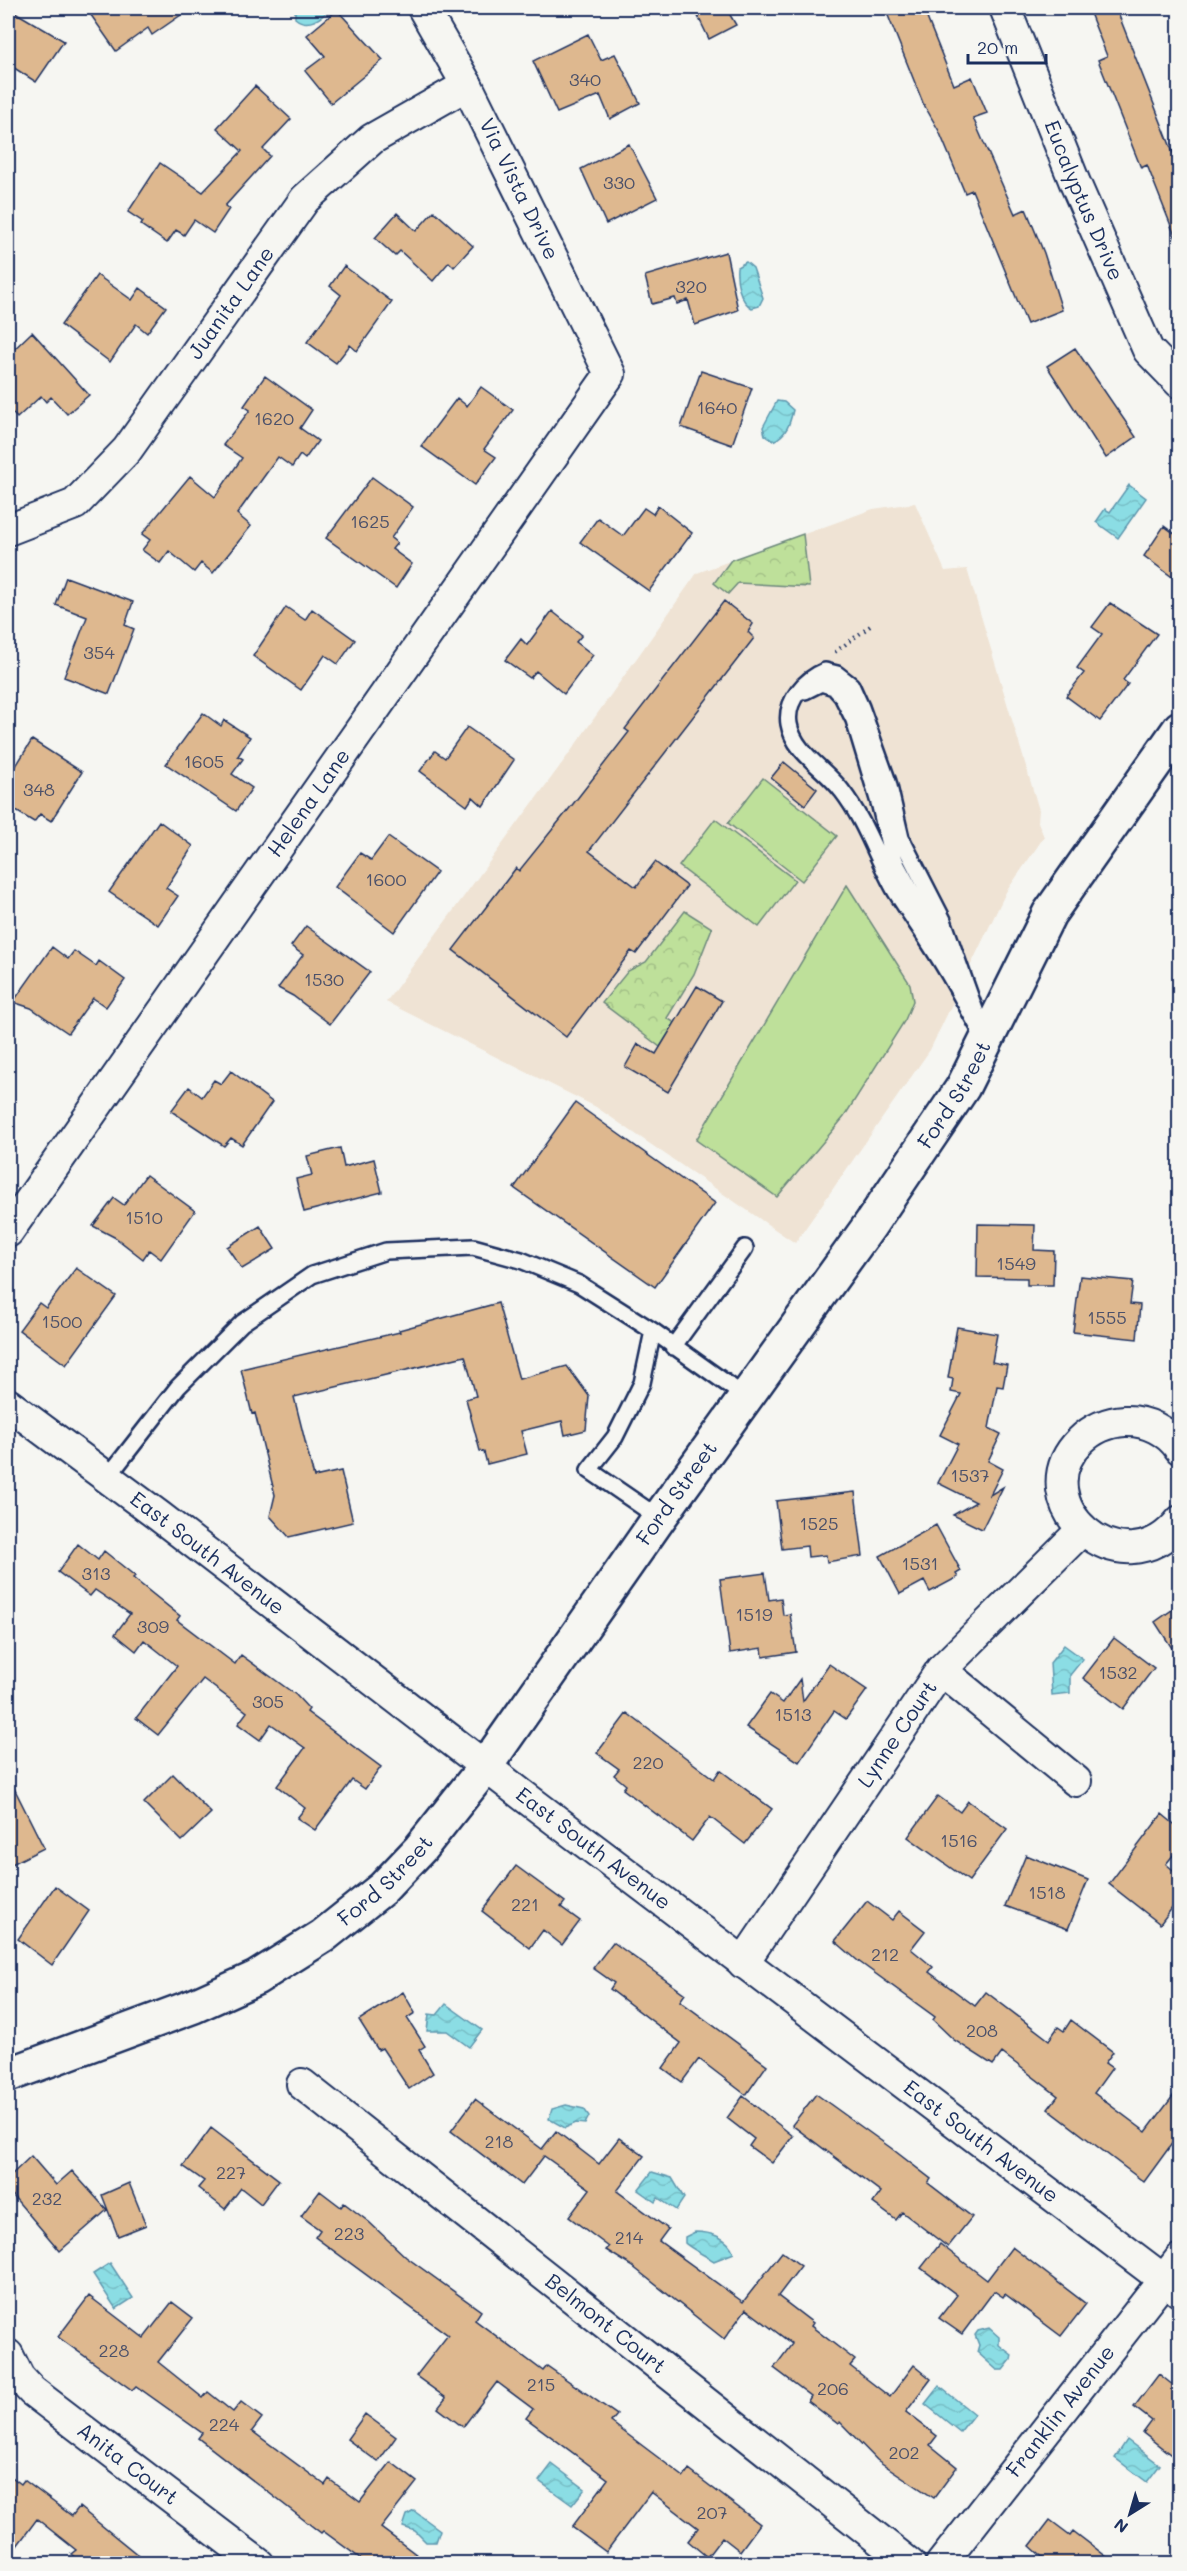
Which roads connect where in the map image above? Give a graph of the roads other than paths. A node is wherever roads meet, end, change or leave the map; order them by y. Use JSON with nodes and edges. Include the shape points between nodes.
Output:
{"nodes":[{"id":1,"x":423,"y":8,"type":"edge"},
{"id":2,"x":1005,"y":8,"type":"edge"},
{"id":3,"x":467,"y":85,"type":"junction"},
{"id":4,"x":610,"y":374,"type":"joint"},
{"id":5,"x":1179,"y":383,"type":"edge"},
{"id":6,"x":8,"y":530,"type":"edge"},
{"id":7,"x":1179,"y":729,"type":"edge"},
{"id":8,"x":986,"y":1041,"type":"junction"},
{"id":9,"x":8,"y":1232,"type":"edge"},
{"id":10,"x":745,"y":1248,"type":"dead end"},
{"id":11,"x":653,"y":1331,"type":"junction"},
{"id":12,"x":674,"y":1347,"type":"junction"},
{"id":13,"x":747,"y":1398,"type":"junction"},
{"id":14,"x":8,"y":1404,"type":"edge"},
{"id":15,"x":1179,"y":1449,"type":"edge"},
{"id":16,"x":107,"y":1478,"type":"junction"},
{"id":17,"x":659,"y":1518,"type":"junction"},
{"id":18,"x":1179,"y":1521,"type":"edge"},
{"id":19,"x":1082,"y":1530,"type":"junction"},
{"id":20,"x":941,"y":1670,"type":"junction"},
{"id":21,"x":485,"y":1767,"type":"junction"},
{"id":22,"x":1076,"y":1781,"type":"dead end"},
{"id":23,"x":743,"y":1962,"type":"junction"},
{"id":24,"x":8,"y":2075,"type":"edge"},
{"id":25,"x":302,"y":2084,"type":"dead end"},
{"id":26,"x":1174,"y":2277,"type":"edge"},
{"id":27,"x":8,"y":2355,"type":"edge"},
{"id":28,"x":259,"y":2564,"type":"edge"},
{"id":29,"x":910,"y":2564,"type":"edge"},
{"id":30,"x":941,"y":2564,"type":"edge"}],
"edges":[{"from":1,"to":3,"type":"street","name":"Via Vista Drive"},
{"from":2,"to":5,"type":"street","name":"Eucalyptus Drive","via":[[1148,350]]},
{"from":3,"to":4,"type":"street","name":"Via Vista Drive"},
{"from":3,"to":6,"type":"street","name":"Juanita Lane","via":[[372,139],[304,199],[127,450],[75,504]]},
{"from":4,"to":9,"type":"street","name":"Helena Lane"},
{"from":7,"to":8,"type":"street","name":"Ford Street","via":[[1049,914]]},
{"from":8,"to":8,"type":"lane","via":[[943,920],[901,838],[888,782],[851,685],[837,674],[825,671],[811,677],[799,689],[788,722],[799,747],[841,789],[859,816],[896,891]]},
{"from":8,"to":13,"type":"street","name":"Ford Street","via":[[963,1087]]},
{"from":10,"to":12,"type":"lane"},
{"from":11,"to":12,"type":"lane"},
{"from":11,"to":16,"type":"lane","via":[[579,1284],[521,1260],[473,1247],[386,1251],[312,1275],[242,1323],[178,1387]]},
{"from":11,"to":17,"type":"lane","via":[[642,1383],[615,1437],[589,1470]]},
{"from":12,"to":13,"type":"lane"},
{"from":13,"to":17,"type":"street","name":"Ford Street"},
{"from":14,"to":16,"type":"street","name":"East South Avenue"},
{"from":15,"to":19,"type":"street","via":[[1160,1430],[1131,1421],[1100,1426],[1087,1434],[1072,1452],[1063,1489],[1066,1505]]},
{"from":16,"to":21,"type":"street","name":"East South Avenue"},
{"from":17,"to":21,"type":"street","name":"Ford Street"},
{"from":18,"to":19,"type":"street","via":[[1155,1542],[1137,1548],[1099,1542]]},
{"from":19,"to":20,"type":"street","name":"Lynne Court"},
{"from":20,"to":22,"type":"street"},
{"from":20,"to":23,"type":"street","name":"Lynne Court"},
{"from":21,"to":23,"type":"street","name":"East South Avenue"},
{"from":21,"to":24,"type":"street","name":"Ford Street","via":[[383,1888],[323,1936],[256,1978],[194,2006]]},
{"from":23,"to":26,"type":"street","name":"East South Avenue"},
{"from":25,"to":29,"type":"street","name":"Belmont Court"},
{"from":26,"to":30,"type":"street","name":"Franklin Avenue"},
{"from":27,"to":28,"type":"street","name":"Anita Court","via":[[19,2377],[32,2391]]}]}
